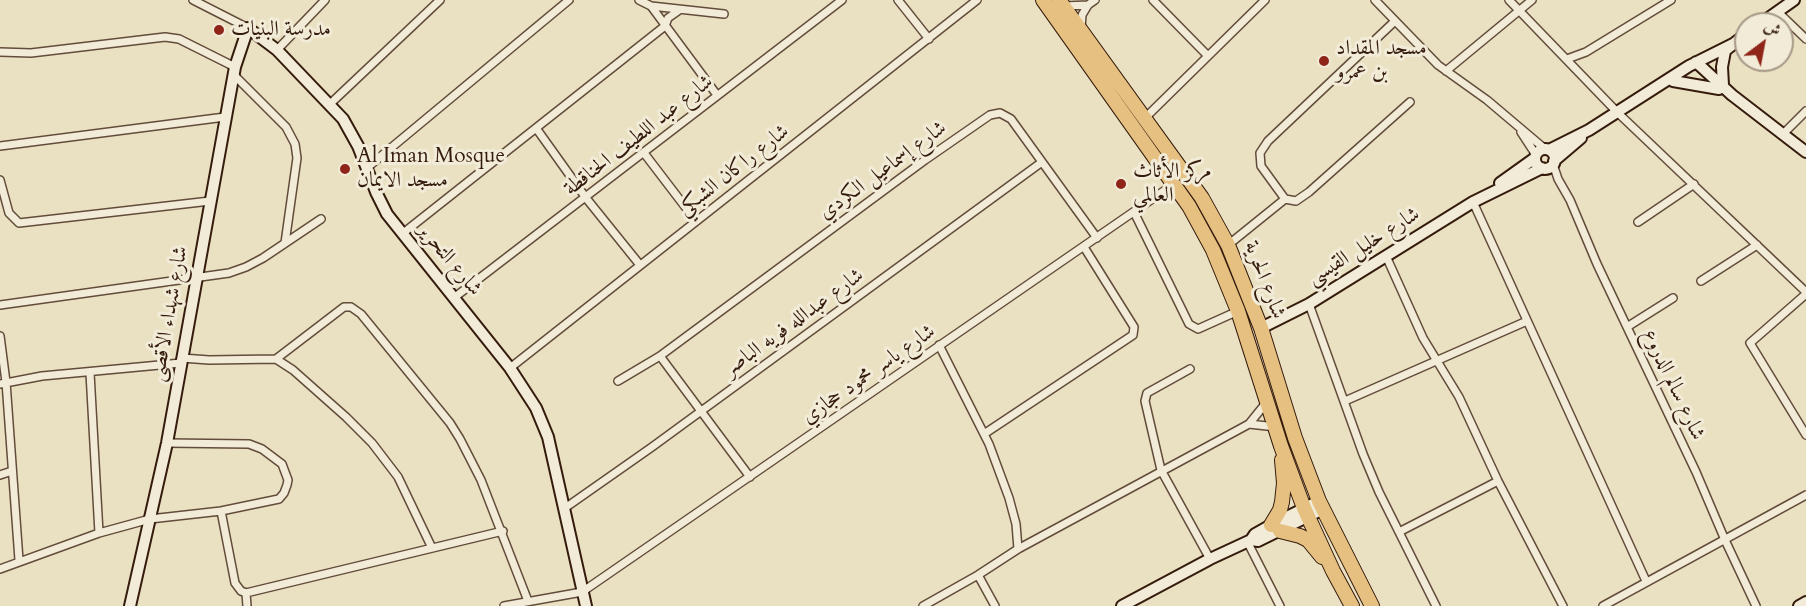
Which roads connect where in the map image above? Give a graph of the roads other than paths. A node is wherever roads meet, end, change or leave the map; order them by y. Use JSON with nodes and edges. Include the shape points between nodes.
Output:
{"nodes":[{"id":1,"x":193,"y":0,"type":"edge"},
{"id":2,"x":325,"y":0,"type":"edge"},
{"id":3,"x":441,"y":0,"type":"edge"},
{"id":4,"x":569,"y":0,"type":"edge"},
{"id":5,"x":639,"y":0,"type":"edge"},
{"id":6,"x":842,"y":0,"type":"edge"},
{"id":7,"x":898,"y":0,"type":"edge"},
{"id":8,"x":977,"y":0,"type":"edge"},
{"id":9,"x":1043,"y":0,"type":"edge"},
{"id":10,"x":1153,"y":0,"type":"edge"},
{"id":11,"x":1265,"y":0,"type":"edge"},
{"id":12,"x":1376,"y":0,"type":"edge"},
{"id":13,"x":1509,"y":0,"type":"edge"},
{"id":14,"x":1532,"y":0,"type":"edge"},
{"id":15,"x":1671,"y":0,"type":"edge"},
{"id":16,"x":1794,"y":0,"type":"edge"},
{"id":17,"x":1091,"y":2,"type":"edge"},
{"id":18,"x":1061,"y":3,"type":"edge"},
{"id":19,"x":651,"y":6,"type":"junction"},
{"id":20,"x":678,"y":10,"type":"junction"},
{"id":21,"x":1519,"y":11,"type":"junction"},
{"id":22,"x":1778,"y":12,"type":"edge"},
{"id":23,"x":724,"y":14,"type":"dead end"},
{"id":24,"x":1395,"y":21,"type":"junction"},
{"id":25,"x":665,"y":26,"type":"junction"},
{"id":26,"x":1794,"y":27,"type":"edge"},
{"id":27,"x":248,"y":28,"type":"junction"},
{"id":28,"x":1081,"y":30,"type":"junction"},
{"id":29,"x":929,"y":39,"type":"junction"},
{"id":30,"x":1806,"y":39,"type":"edge"},
{"id":31,"x":1734,"y":43,"type":"edge"},
{"id":32,"x":1729,"y":47,"type":"junction"},
{"id":33,"x":277,"y":50,"type":"junction"},
{"id":34,"x":0,"y":52,"type":"edge"},
{"id":35,"x":1208,"y":56,"type":"junction"},
{"id":36,"x":1567,"y":59,"type":"junction"},
{"id":37,"x":1695,"y":66,"type":"junction"},
{"id":38,"x":234,"y":71,"type":"junction"},
{"id":39,"x":1446,"y":71,"type":"junction"},
{"id":40,"x":1668,"y":83,"type":"junction"},
{"id":41,"x":1721,"y":87,"type":"junction"},
{"id":42,"x":717,"y":95,"type":"junction"},
{"id":43,"x":1410,"y":102,"type":"dead end"},
{"id":44,"x":330,"y":104,"type":"junction"},
{"id":45,"x":1806,"y":111,"type":"edge"},
{"id":46,"x":1618,"y":113,"type":"junction"},
{"id":47,"x":225,"y":117,"type":"junction"},
{"id":48,"x":1145,"y":118,"type":"junction"},
{"id":49,"x":536,"y":128,"type":"junction"},
{"id":50,"x":1520,"y":130,"type":"junction"},
{"id":51,"x":1588,"y":130,"type":"junction"},
{"id":52,"x":1784,"y":134,"type":"junction"},
{"id":53,"x":0,"y":146,"type":"edge"},
{"id":54,"x":1806,"y":152,"type":"edge"},
{"id":55,"x":644,"y":153,"type":"junction"},
{"id":56,"x":1541,"y":153,"type":"junction"},
{"id":57,"x":1042,"y":162,"type":"junction"},
{"id":58,"x":1548,"y":165,"type":"junction"},
{"id":59,"x":368,"y":167,"type":"junction"},
{"id":60,"x":0,"y":180,"type":"edge"},
{"id":61,"x":1174,"y":184,"type":"junction"},
{"id":62,"x":1694,"y":184,"type":"junction"},
{"id":63,"x":1486,"y":195,"type":"junction"},
{"id":64,"x":586,"y":198,"type":"junction"},
{"id":65,"x":1285,"y":199,"type":"junction"},
{"id":66,"x":210,"y":201,"type":"junction"},
{"id":67,"x":1473,"y":202,"type":"junction"},
{"id":68,"x":1134,"y":212,"type":"junction"},
{"id":69,"x":321,"y":219,"type":"dead end"},
{"id":70,"x":696,"y":221,"type":"junction"},
{"id":71,"x":1638,"y":222,"type":"dead end"},
{"id":72,"x":402,"y":234,"type":"junction"},
{"id":73,"x":1097,"y":238,"type":"junction"},
{"id":74,"x":285,"y":243,"type":"junction"},
{"id":75,"x":1228,"y":245,"type":"junction"},
{"id":76,"x":1757,"y":245,"type":"junction"},
{"id":77,"x":1084,"y":247,"type":"junction"},
{"id":78,"x":1386,"y":256,"type":"junction"},
{"id":79,"x":640,"y":265,"type":"junction"},
{"id":80,"x":196,"y":278,"type":"junction"},
{"id":81,"x":1701,"y":281,"type":"dead end"},
{"id":82,"x":1806,"y":293,"type":"edge"},
{"id":83,"x":455,"y":297,"type":"junction"},
{"id":84,"x":1673,"y":298,"type":"dead end"},
{"id":85,"x":1309,"y":304,"type":"junction"},
{"id":86,"x":0,"y":305,"type":"edge"},
{"id":87,"x":1238,"y":311,"type":"junction"},
{"id":88,"x":1527,"y":321,"type":"junction"},
{"id":89,"x":1627,"y":327,"type":"junction"},
{"id":90,"x":1261,"y":328,"type":"junction"},
{"id":91,"x":0,"y":336,"type":"edge"},
{"id":92,"x":939,"y":345,"type":"junction"},
{"id":93,"x":660,"y":356,"type":"junction"},
{"id":94,"x":276,"y":359,"type":"junction"},
{"id":95,"x":1437,"y":359,"type":"junction"},
{"id":96,"x":182,"y":361,"type":"junction"},
{"id":97,"x":510,"y":368,"type":"junction"},
{"id":98,"x":1190,"y":369,"type":"dead end"},
{"id":99,"x":90,"y":373,"type":"junction"},
{"id":100,"x":618,"y":381,"type":"dead end"},
{"id":101,"x":3,"y":383,"type":"edge"},
{"id":102,"x":1267,"y":400,"type":"junction"},
{"id":103,"x":1345,"y":401,"type":"junction"},
{"id":104,"x":700,"y":412,"type":"junction"},
{"id":105,"x":1249,"y":424,"type":"junction"},
{"id":106,"x":1276,"y":427,"type":"junction"},
{"id":107,"x":984,"y":434,"type":"junction"},
{"id":108,"x":1806,"y":435,"type":"edge"},
{"id":109,"x":167,"y":443,"type":"junction"},
{"id":110,"x":1281,"y":446,"type":"junction"},
{"id":111,"x":1161,"y":470,"type":"junction"},
{"id":112,"x":12,"y":471,"type":"junction"},
{"id":113,"x":0,"y":475,"type":"edge"},
{"id":114,"x":750,"y":477,"type":"junction"},
{"id":115,"x":1498,"y":481,"type":"junction"},
{"id":116,"x":1806,"y":495,"type":"edge"},
{"id":117,"x":1321,"y":505,"type":"junction"},
{"id":118,"x":565,"y":508,"type":"junction"},
{"id":119,"x":221,"y":511,"type":"junction"},
{"id":120,"x":1306,"y":512,"type":"junction"},
{"id":121,"x":150,"y":519,"type":"junction"},
{"id":122,"x":1275,"y":528,"type":"junction"},
{"id":123,"x":502,"y":531,"type":"junction"},
{"id":124,"x":1399,"y":532,"type":"junction"},
{"id":125,"x":99,"y":533,"type":"junction"},
{"id":126,"x":1249,"y":540,"type":"junction"},
{"id":127,"x":1725,"y":540,"type":"junction"},
{"id":128,"x":432,"y":548,"type":"junction"},
{"id":129,"x":1018,"y":549,"type":"junction"},
{"id":130,"x":1210,"y":559,"type":"junction"},
{"id":131,"x":18,"y":561,"type":"junction"},
{"id":132,"x":0,"y":569,"type":"edge"},
{"id":133,"x":1333,"y":571,"type":"junction"},
{"id":134,"x":978,"y":575,"type":"junction"},
{"id":135,"x":1646,"y":581,"type":"junction"},
{"id":136,"x":582,"y":592,"type":"junction"},
{"id":137,"x":246,"y":593,"type":"junction"},
{"id":138,"x":528,"y":601,"type":"junction"},
{"id":139,"x":1806,"y":602,"type":"edge"},
{"id":140,"x":130,"y":606,"type":"edge"},
{"id":141,"x":247,"y":606,"type":"edge"},
{"id":142,"x":504,"y":606,"type":"edge"},
{"id":143,"x":586,"y":606,"type":"edge"},
{"id":144,"x":923,"y":606,"type":"edge"},
{"id":145,"x":995,"y":606,"type":"edge"},
{"id":146,"x":1122,"y":606,"type":"edge"},
{"id":147,"x":1280,"y":606,"type":"edge"},
{"id":148,"x":1352,"y":606,"type":"edge"},
{"id":149,"x":1372,"y":606,"type":"edge"},
{"id":150,"x":1436,"y":606,"type":"edge"},
{"id":151,"x":1563,"y":606,"type":"edge"},
{"id":152,"x":1602,"y":606,"type":"edge"},
{"id":153,"x":1756,"y":606,"type":"edge"},
{"id":154,"x":1799,"y":606,"type":"edge"}],
"edges":[{"from":1,"to":27,"type":"street","name":"شارع التحرير"},
{"from":2,"to":33,"type":"street"},
{"from":3,"to":44,"type":"street"},
{"from":4,"to":59,"type":"street"},
{"from":5,"to":19,"type":"street"},
{"from":6,"to":42,"type":"street","name":"شارع عبد اللطيف الحناقطة"},
{"from":7,"to":29,"type":"street"},
{"from":8,"to":29,"type":"street","name":"شارع راكان الشبكي"},
{"from":9,"to":61,"type":"highway","name":"شارع الحرية"},
{"from":10,"to":35,"type":"street"},
{"from":11,"to":35,"type":"street"},
{"from":12,"to":24,"type":"street"},
{"from":13,"to":21,"type":"street"},
{"from":14,"to":21,"type":"street"},
{"from":15,"to":36,"type":"street","via":[[1586,52]]},
{"from":16,"to":22,"type":"street"},
{"from":17,"to":18,"type":"street"},
{"from":17,"to":28,"type":"street","via":[[1082,15]]},
{"from":18,"to":28,"type":"highway","name":"شارع الحرية"},
{"from":19,"to":20,"type":"street"},
{"from":19,"to":25,"type":"street"},
{"from":20,"to":23,"type":"street"},
{"from":20,"to":25,"type":"street"},
{"from":21,"to":36,"type":"street"},
{"from":21,"to":39,"type":"street"},
{"from":24,"to":39,"type":"street"},
{"from":24,"to":65,"type":"street","via":[[1274,135],[1260,153],[1261,166]]},
{"from":25,"to":42,"type":"street"},
{"from":25,"to":49,"type":"street"},
{"from":26,"to":30,"type":"street"},
{"from":27,"to":33,"type":"street","name":"شارع التحرير"},
{"from":27,"to":38,"type":"street","name":"شارع شهداء الأقصى"},
{"from":28,"to":48,"type":"highway","name":"شارع الحرية"},
{"from":29,"to":70,"type":"street","name":"شارع راكان الشبكي"},
{"from":31,"to":32,"type":"street","name":"شارع خليل القيسي"},
{"from":32,"to":37,"type":"street","name":"شارع خليل القيسي"},
{"from":32,"to":41,"type":"street"},
{"from":33,"to":44,"type":"street","name":"شارع التحرير"},
{"from":34,"to":38,"type":"street","via":[[31,53],[165,37],[179,39]]},
{"from":35,"to":48,"type":"street"},
{"from":36,"to":46,"type":"street"},
{"from":37,"to":40,"type":"street","name":"شارع خليل القيسي"},
{"from":37,"to":41,"type":"street"},
{"from":38,"to":47,"type":"street","name":"شارع شهداء الأقصى"},
{"from":38,"to":74,"type":"street","via":[[286,127],[295,144],[297,158]]},
{"from":39,"to":50,"type":"street"},
{"from":40,"to":41,"type":"street"},
{"from":40,"to":46,"type":"street","name":"شارع خليل القيسي"},
{"from":41,"to":52,"type":"street"},
{"from":42,"to":55,"type":"street","name":"شارع عبد اللطيف الحناقطة"},
{"from":43,"to":65,"type":"street","via":[[1301,199]]},
{"from":44,"to":59,"type":"street","name":"شارع التحرير","via":[[352,133]]},
{"from":45,"to":52,"type":"street"},
{"from":46,"to":51,"type":"street","name":"شارع خليل القيسي"},
{"from":46,"to":62,"type":"street"},
{"from":47,"to":53,"type":"street"},
{"from":47,"to":66,"type":"street","name":"شارع شهداء الأقصى"},
{"from":48,"to":75,"type":"highway","name":"شارع الحرية","via":[[1202,198]]},
{"from":49,"to":64,"type":"street"},
{"from":49,"to":72,"type":"street"},
{"from":50,"to":56,"type":"street"},
{"from":50,"to":56,"type":"street"},
{"from":51,"to":56,"type":"street","name":"شارع خليل القيسي"},
{"from":51,"to":58,"type":"street","name":"شارع خليل القيسي"},
{"from":52,"to":54,"type":"street"},
{"from":55,"to":64,"type":"street","name":"شارع عبد اللطيف الحناقطة"},
{"from":55,"to":70,"type":"street"},
{"from":56,"to":58,"type":"street","via":[[1536,163]]},
{"from":56,"to":58,"type":"street","via":[[1553,153]]},
{"from":56,"to":63,"type":"street","name":"شارع خليل القيسي"},
{"from":57,"to":73,"type":"street","name":"شارع إسماعيل الكردي"},
{"from":57,"to":93,"type":"street","name":"شارع إسماعيل الكردي","via":[[1011,119],[1000,113],[990,115]]},
{"from":57,"to":104,"type":"street","name":"شارع عبدالله فويه الباصر"},
{"from":58,"to":63,"type":"street","name":"شارع خليل القيسي"},
{"from":58,"to":89,"type":"street","name":"شارع سالم الدروع","via":[[1570,200]]},
{"from":59,"to":72,"type":"street","name":"شارع التحرير","via":[[380,202]]},
{"from":60,"to":66,"type":"street","via":[[9,213],[19,223]]},
{"from":61,"to":68,"type":"street","name":"شارع ياسر محمود حجازي"},
{"from":61,"to":87,"type":"highway","name":"شارع الحرية","via":[[1213,250]]},
{"from":62,"to":71,"type":"street"},
{"from":62,"to":76,"type":"street"},
{"from":63,"to":67,"type":"street","name":"شارع خليل القيسي"},
{"from":64,"to":79,"type":"street"},
{"from":64,"to":83,"type":"street","name":"شارع عبد اللطيف الحناقطة"},
{"from":65,"to":75,"type":"street"},
{"from":66,"to":80,"type":"street","name":"شارع شهداء الأقصى"},
{"from":67,"to":78,"type":"street","name":"شارع خليل القيسي"},
{"from":67,"to":88,"type":"street"},
{"from":68,"to":73,"type":"street","name":"شارع ياسر محمود حجازي"},
{"from":68,"to":87,"type":"street","via":[[1189,324],[1198,329]]},
{"from":69,"to":74,"type":"street"},
{"from":70,"to":79,"type":"street","name":"شارع راكان الشبكي"},
{"from":72,"to":83,"type":"street","name":"شارع التحرير"},
{"from":73,"to":77,"type":"street","name":"شارع ياسر محمود حجازي"},
{"from":74,"to":80,"type":"street","via":[[246,267]]},
{"from":75,"to":90,"type":"highway","name":"شارع الحرية"},
{"from":76,"to":81,"type":"street"},
{"from":76,"to":82,"type":"street"},
{"from":77,"to":92,"type":"street","name":"شارع ياسر محمود حجازي"},
{"from":77,"to":107,"type":"street","via":[[1134,327],[1133,335]]},
{"from":78,"to":85,"type":"street","name":"شارع خليل القيسي"},
{"from":78,"to":95,"type":"street","via":[[1423,338]]},
{"from":79,"to":97,"type":"street","name":"شارع راكان الشبكي"},
{"from":80,"to":86,"type":"street"},
{"from":80,"to":96,"type":"street","name":"شارع شهداء الأقصى"},
{"from":82,"to":108,"type":"street","via":[[1750,343]]},
{"from":83,"to":97,"type":"street","name":"شارع التحرير"},
{"from":84,"to":89,"type":"street"},
{"from":85,"to":90,"type":"street","name":"شارع خليل القيسي"},
{"from":85,"to":103,"type":"street"},
{"from":87,"to":102,"type":"highway","name":"شارع الحرية"},
{"from":88,"to":95,"type":"street"},
{"from":88,"to":135,"type":"street"},
{"from":89,"to":127,"type":"street","name":"شارع سالم الدروع"},
{"from":90,"to":117,"type":"highway","name":"شارع الحرية","via":[[1295,438]]},
{"from":91,"to":101,"type":"street"},
{"from":92,"to":107,"type":"street"},
{"from":92,"to":114,"type":"street","name":"شارع ياسر محمود حجازي"},
{"from":93,"to":100,"type":"street","name":"شارع إسماعيل الكردي"},
{"from":93,"to":104,"type":"street"},
{"from":94,"to":96,"type":"street"},
{"from":94,"to":123,"type":"street","via":[[344,307],[356,310],[450,423],[482,480]]},
{"from":94,"to":128,"type":"street","via":[[307,381],[372,443],[398,477]]},
{"from":95,"to":103,"type":"street"},
{"from":95,"to":115,"type":"street"},
{"from":96,"to":99,"type":"street"},
{"from":96,"to":109,"type":"street","name":"شارع شهداء الأقصى"},
{"from":97,"to":118,"type":"street","name":"شارع التحرير","via":[[548,437]]},
{"from":98,"to":111,"type":"street","via":[[1145,396]]},
{"from":99,"to":101,"type":"street"},
{"from":99,"to":125,"type":"street"},
{"from":101,"to":112,"type":"street"},
{"from":102,"to":105,"type":"street"},
{"from":102,"to":106,"type":"highway","name":"شارع الحرية"},
{"from":103,"to":124,"type":"street","via":[[1363,454]]},
{"from":104,"to":114,"type":"street"},
{"from":104,"to":118,"type":"street","name":"شارع عبدالله فويه الباصر"},
{"from":105,"to":106,"type":"street"},
{"from":105,"to":111,"type":"street"},
{"from":106,"to":110,"type":"highway","name":"شارع الحرية"},
{"from":107,"to":129,"type":"street","via":[[1009,498]]},
{"from":109,"to":119,"type":"street","via":[[249,444],[282,464],[288,480],[279,499]]},
{"from":109,"to":121,"type":"street","name":"شارع شهداء الأقصى"},
{"from":110,"to":120,"type":"highway","name":"شارع الحرية"},
{"from":110,"to":122,"type":"highway","via":[[1284,483]]},
{"from":111,"to":129,"type":"street"},
{"from":111,"to":130,"type":"street"},
{"from":112,"to":113,"type":"street"},
{"from":112,"to":131,"type":"street"},
{"from":114,"to":136,"type":"street","name":"شارع ياسر محمود حجازي"},
{"from":115,"to":124,"type":"street"},
{"from":115,"to":151,"type":"street"},
{"from":116,"to":127,"type":"street"},
{"from":117,"to":120,"type":"street"},
{"from":117,"to":149,"type":"highway","name":"شارع الحرية"},
{"from":118,"to":136,"type":"street","name":"شارع التحرير"},
{"from":119,"to":121,"type":"street"},
{"from":119,"to":137,"type":"street","via":[[235,583]]},
{"from":120,"to":122,"type":"street"},
{"from":120,"to":133,"type":"highway","name":"شارع الحرية"},
{"from":121,"to":125,"type":"street"},
{"from":121,"to":140,"type":"street","name":"شارع شهداء الأقصى"},
{"from":122,"to":126,"type":"street"},
{"from":122,"to":133,"type":"highway","via":[[1308,540]]},
{"from":123,"to":128,"type":"street"},
{"from":123,"to":138,"type":"street"},
{"from":124,"to":150,"type":"street"},
{"from":125,"to":131,"type":"street"},
{"from":126,"to":130,"type":"street"},
{"from":126,"to":147,"type":"street"},
{"from":127,"to":135,"type":"street"},
{"from":127,"to":153,"type":"street","name":"شارع سالم الدروع"},
{"from":128,"to":137,"type":"street"},
{"from":129,"to":134,"type":"street"},
{"from":130,"to":146,"type":"street"},
{"from":131,"to":132,"type":"street"},
{"from":133,"to":148,"type":"highway","name":"شارع الحرية"},
{"from":134,"to":144,"type":"street"},
{"from":134,"to":145,"type":"street"},
{"from":135,"to":152,"type":"street"},
{"from":136,"to":138,"type":"street"},
{"from":136,"to":143,"type":"street","name":"شارع التحرير"},
{"from":137,"to":141,"type":"street"},
{"from":138,"to":142,"type":"street"},
{"from":139,"to":154,"type":"street"}]}
